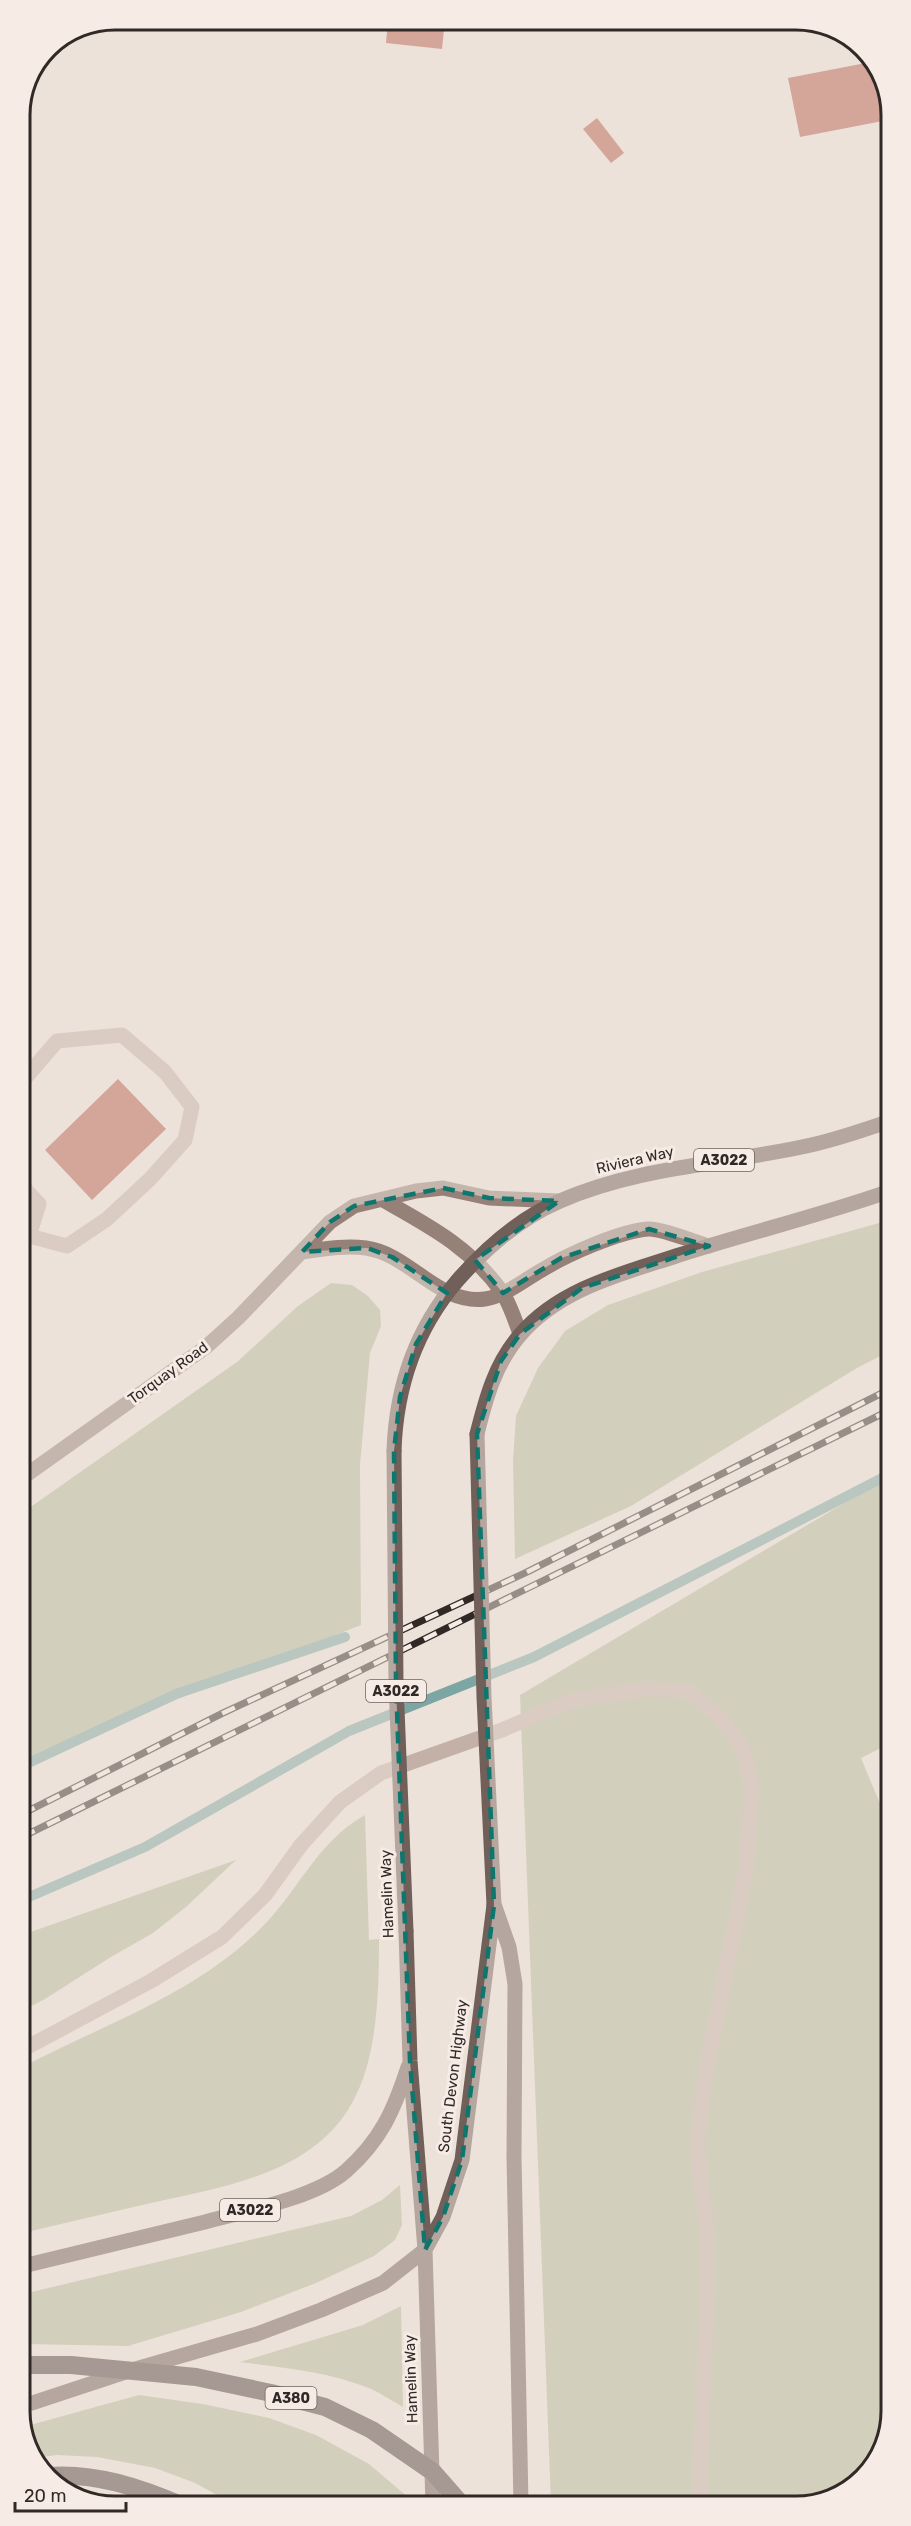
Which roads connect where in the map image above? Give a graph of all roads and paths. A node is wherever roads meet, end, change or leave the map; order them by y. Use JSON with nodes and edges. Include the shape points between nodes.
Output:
{"nodes":[{"id":1,"x":30,"y":1072,"type":"edge"},
{"id":2,"x":881,"y":1124,"type":"edge"},
{"id":3,"x":30,"y":1194,"type":"edge"},
{"id":4,"x":881,"y":1194,"type":"edge"},
{"id":5,"x":383,"y":1200,"type":"junction"},
{"id":6,"x":559,"y":1201,"type":"junction"},
{"id":7,"x":30,"y":1226,"type":"edge"},
{"id":8,"x":30,"y":1240,"type":"edge"},
{"id":9,"x":709,"y":1246,"type":"junction"},
{"id":10,"x":302,"y":1252,"type":"junction"},
{"id":11,"x":476,"y":1260,"type":"junction"},
{"id":12,"x":447,"y":1293,"type":"junction"},
{"id":13,"x":503,"y":1293,"type":"junction"},
{"id":14,"x":520,"y":1334,"type":"junction"},
{"id":15,"x":30,"y":1472,"type":"edge"},
{"id":16,"x":494,"y":1905,"type":"junction"},
{"id":17,"x":30,"y":2046,"type":"edge"},
{"id":18,"x":410,"y":2061,"type":"junction"},
{"id":19,"x":425,"y":2250,"type":"junction"},
{"id":20,"x":30,"y":2264,"type":"edge"},
{"id":21,"x":30,"y":2365,"type":"edge"},
{"id":22,"x":132,"y":2370,"type":"junction"},
{"id":23,"x":30,"y":2404,"type":"edge"},
{"id":24,"x":433,"y":2472,"type":"junction"},
{"id":25,"x":59,"y":2475,"type":"edge"},
{"id":26,"x":160,"y":2496,"type":"edge"},
{"id":27,"x":433,"y":2496,"type":"edge"},
{"id":28,"x":454,"y":2496,"type":"edge"},
{"id":29,"x":521,"y":2496,"type":"edge"},
{"id":30,"x":699,"y":2496,"type":"edge"}],
"edges":[{"from":1,"to":8,"type":"lane","via":[[57,1041],[122,1035],[165,1072],[192,1107],[186,1140],[107,1220],[67,1246]]},
{"from":2,"to":6,"type":"main road","name":"Riviera Way","number":"A3022","via":[[812,1145],[610,1183]]},
{"from":3,"to":7,"type":"lane","via":[[39,1204]]},
{"from":4,"to":9,"type":"main road"},
{"from":5,"to":6,"type":"street","name":"Torquay Road","via":[[443,1188],[489,1198]]},
{"from":5,"to":10,"type":"street","name":"Torquay Road","via":[[354,1206],[330,1222]]},
{"from":5,"to":11,"type":"street","via":[[453,1240]]},
{"from":6,"to":11,"type":"main road","name":"Riviera Way","number":"A3022","via":[[530,1217]]},
{"from":9,"to":13,"type":"street","via":[[642,1230],[561,1258]]},
{"from":9,"to":14,"type":"main road","via":[[582,1288]]},
{"from":10,"to":12,"type":"street","via":[[367,1248],[392,1257]]},
{"from":10,"to":15,"type":"street","name":"Torquay Road","via":[[206,1347]]},
{"from":11,"to":12,"type":"main road","number":"A3022"},
{"from":11,"to":13,"type":"street"},
{"from":12,"to":13,"type":"street","via":[[485,1299]]},
{"from":12,"to":18,"type":"main road","name":"Hamelin Way","number":"A3022","bridge":true,"via":[[428,1318],[416,1344],[395,1425],[396,1684]]},
{"from":13,"to":14,"type":"street"},
{"from":14,"to":16,"type":"main road","bridge":true,"via":[[501,1361],[488,1390],[477,1434]]},
{"from":16,"to":19,"type":"main road","name":"South Devon Highway","via":[[462,2160],[443,2217]]},
{"from":16,"to":29,"type":"main road","via":[[509,1947],[514,1984]]},
{"from":17,"to":30,"type":"lane","via":[[151,1981],[222,1937],[265,1895],[301,1845],[340,1802],[381,1773],[570,1701],[646,1689],[688,1691],[720,1717],[743,1749],[752,1787],[746,1870],[705,2077],[697,2146],[707,2243]]},
{"from":18,"to":19,"type":"main road","name":"Hamelin Way","number":"A3022"},
{"from":18,"to":20,"type":"main road","number":"A3022","via":[[395,2108],[370,2148],[344,2173],[304,2194],[263,2207]]},
{"from":19,"to":22,"type":"main road","name":"South Devon Highway","via":[[383,2283],[321,2310],[256,2334]]},
{"from":19,"to":24,"type":"main road","name":"Hamelin Way","number":"A3022"},
{"from":21,"to":22,"type":"highway","name":"South Devon Highway","number":"A380"},
{"from":22,"to":23,"type":"main road","name":"South Devon Highway"},
{"from":22,"to":24,"type":"highway","name":"South Devon Highway","number":"A380","via":[[196,2377],[325,2408],[372,2430]]},
{"from":24,"to":27,"type":"main road","name":"Hamelin Way","number":"A3022"},
{"from":24,"to":28,"type":"highway","name":"South Devon Highway","number":"A380"},
{"from":25,"to":26,"type":"highway","via":[[104,2479]]}]}
